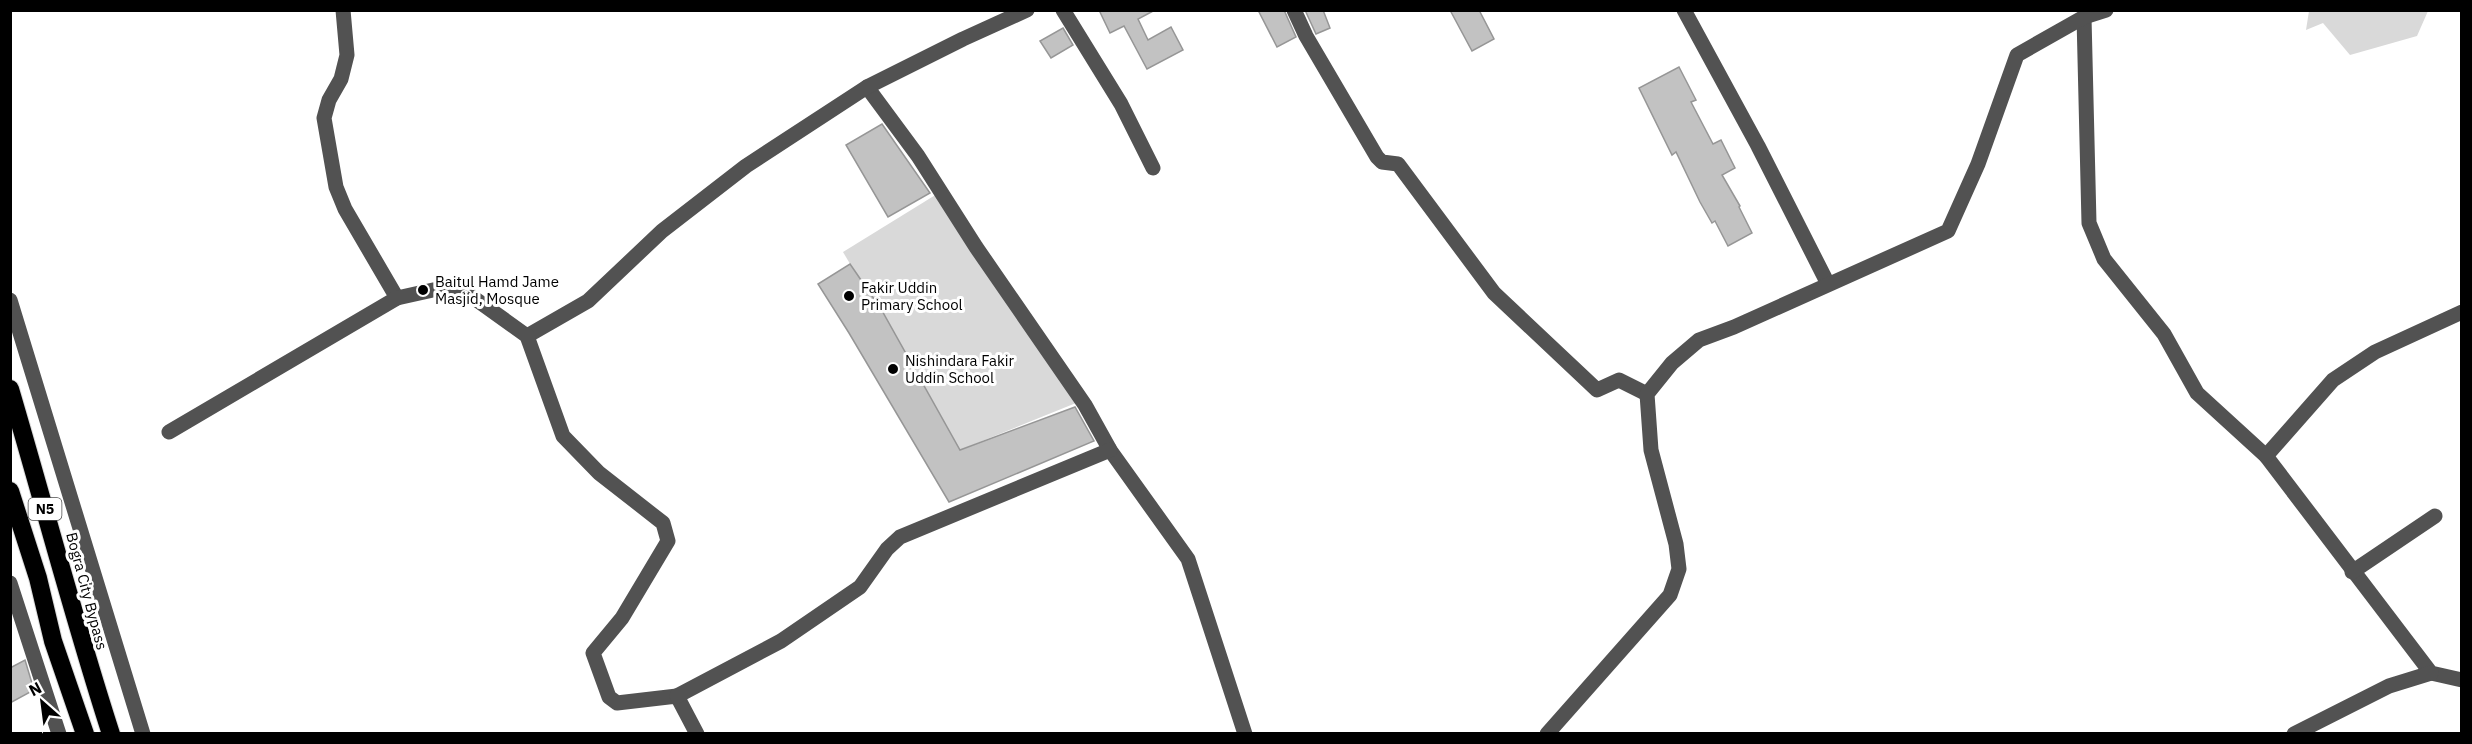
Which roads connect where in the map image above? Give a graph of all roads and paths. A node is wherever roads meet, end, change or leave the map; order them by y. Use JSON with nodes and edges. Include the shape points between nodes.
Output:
{"nodes":[{"id":1,"x":342,"y":10,"type":"edge"},
{"id":2,"x":1027,"y":10,"type":"edge"},
{"id":3,"x":1062,"y":10,"type":"edge"},
{"id":4,"x":1294,"y":10,"type":"edge"},
{"id":5,"x":1684,"y":10,"type":"edge"},
{"id":6,"x":2106,"y":10,"type":"edge"},
{"id":7,"x":2084,"y":17,"type":"junction"},
{"id":8,"x":867,"y":87,"type":"junction"},
{"id":9,"x":1153,"y":168,"type":"dead end"},
{"id":10,"x":1828,"y":284,"type":"junction"},
{"id":11,"x":397,"y":298,"type":"junction"},
{"id":12,"x":10,"y":300,"type":"edge"},
{"id":13,"x":2462,"y":312,"type":"edge"},
{"id":14,"x":527,"y":336,"type":"junction"},
{"id":15,"x":10,"y":389,"type":"edge"},
{"id":16,"x":1647,"y":394,"type":"junction"},
{"id":17,"x":169,"y":432,"type":"dead end"},
{"id":18,"x":1110,"y":450,"type":"junction"},
{"id":19,"x":2266,"y":456,"type":"junction"},
{"id":20,"x":10,"y":491,"type":"edge"},
{"id":21,"x":2435,"y":516,"type":"dead end"},
{"id":22,"x":2352,"y":572,"type":"junction"},
{"id":23,"x":10,"y":583,"type":"edge"},
{"id":24,"x":2431,"y":673,"type":"junction"},
{"id":25,"x":2462,"y":680,"type":"edge"},
{"id":26,"x":677,"y":696,"type":"junction"},
{"id":27,"x":59,"y":734,"type":"edge"},
{"id":28,"x":85,"y":734,"type":"edge"},
{"id":29,"x":111,"y":734,"type":"edge"},
{"id":30,"x":143,"y":734,"type":"edge"},
{"id":31,"x":697,"y":734,"type":"edge"},
{"id":32,"x":1245,"y":734,"type":"edge"},
{"id":33,"x":1547,"y":734,"type":"edge"},
{"id":34,"x":2294,"y":734,"type":"edge"}],
"edges":[{"from":1,"to":11,"type":"street","via":[[347,55],[324,118],[336,187]]},
{"from":2,"to":8,"type":"street"},
{"from":3,"to":9,"type":"street","via":[[1121,104]]},
{"from":4,"to":16,"type":"street","via":[[1377,157],[1382,162],[1398,164],[1494,293],[1597,390],[1619,380]]},
{"from":5,"to":10,"type":"street"},
{"from":6,"to":7,"type":"street"},
{"from":7,"to":10,"type":"street","via":[[2017,55],[1978,164],[1948,231]]},
{"from":7,"to":19,"type":"street","via":[[2089,223],[2104,259],[2164,334],[2198,393]]},
{"from":8,"to":14,"type":"street","via":[[746,166],[662,231],[588,301]]},
{"from":8,"to":18,"type":"street","via":[[918,156],[1085,405]]},
{"from":10,"to":16,"type":"street","via":[[1699,340],[1672,363]]},
{"from":11,"to":14,"type":"street","via":[[460,288]]},
{"from":11,"to":17,"type":"street"},
{"from":12,"to":30,"type":"street"},
{"from":13,"to":19,"type":"street","via":[[2376,351],[2332,380]]},
{"from":14,"to":26,"type":"street","via":[[563,436],[599,473],[663,523],[668,541],[622,618],[593,653],[609,697],[617,703]]},
{"from":15,"to":29,"type":"highway","name":"Bogra City Bypass","number":"N5","via":[[77,630]]},
{"from":16,"to":33,"type":"street","via":[[1651,450],[1679,569],[1670,595]]},
{"from":18,"to":26,"type":"street","via":[[900,537],[860,587],[781,641]]},
{"from":18,"to":32,"type":"street","via":[[1188,559]]},
{"from":19,"to":22,"type":"street"},
{"from":20,"to":28,"type":"highway","number":"N5","via":[[53,641]]},
{"from":21,"to":22,"type":"street"},
{"from":22,"to":24,"type":"street"},
{"from":23,"to":27,"type":"street"},
{"from":24,"to":25,"type":"street"},
{"from":24,"to":34,"type":"street","via":[[2389,686]]},
{"from":26,"to":31,"type":"street"}]}
